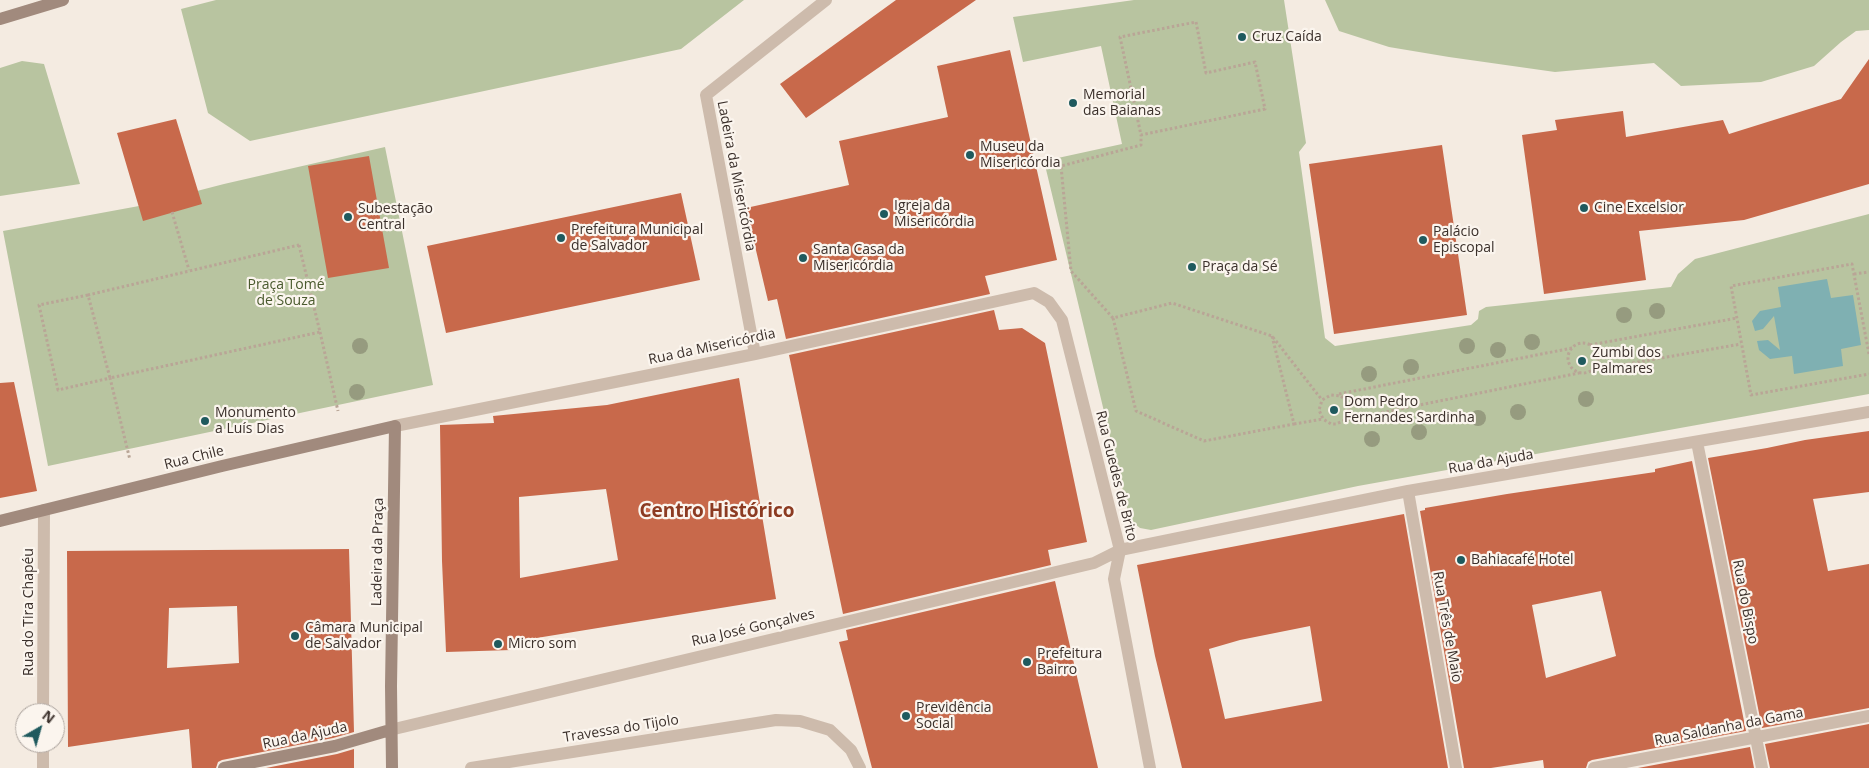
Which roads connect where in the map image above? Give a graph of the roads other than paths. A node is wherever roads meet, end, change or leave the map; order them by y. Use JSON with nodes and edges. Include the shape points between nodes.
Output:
{"nodes":[{"id":1,"x":63,"y":0,"type":"edge"},
{"id":2,"x":826,"y":0,"type":"edge"},
{"id":3,"x":0,"y":19,"type":"edge"},
{"id":4,"x":1034,"y":293,"type":"joint"},
{"id":5,"x":754,"y":354,"type":"junction"},
{"id":6,"x":1869,"y":412,"type":"edge"},
{"id":7,"x":395,"y":426,"type":"junction"},
{"id":8,"x":1698,"y":442,"type":"junction"},
{"id":9,"x":1408,"y":492,"type":"junction"},
{"id":10,"x":44,"y":510,"type":"junction"},
{"id":11,"x":0,"y":521,"type":"edge"},
{"id":12,"x":1120,"y":550,"type":"junction"},
{"id":13,"x":44,"y":703,"type":"edge"},
{"id":14,"x":1869,"y":716,"type":"edge"},
{"id":15,"x":390,"y":730,"type":"junction"},
{"id":16,"x":1756,"y":736,"type":"junction"},
{"id":17,"x":43,"y":753,"type":"edge"},
{"id":18,"x":43,"y":768,"type":"edge"},
{"id":19,"x":224,"y":768,"type":"edge"},
{"id":20,"x":392,"y":768,"type":"edge"},
{"id":21,"x":471,"y":768,"type":"edge"},
{"id":22,"x":860,"y":768,"type":"edge"},
{"id":23,"x":1150,"y":768,"type":"edge"},
{"id":24,"x":1456,"y":768,"type":"edge"},
{"id":25,"x":1594,"y":768,"type":"edge"},
{"id":26,"x":1762,"y":768,"type":"edge"}],
"edges":[{"from":1,"to":3,"type":"main road"},
{"from":2,"to":5,"type":"street","name":"Ladeira da Misericórdia","via":[[706,95]]},
{"from":4,"to":5,"type":"street","name":"Rua da Misericórdia"},
{"from":4,"to":12,"type":"street","name":"Rua Guedes de Brito","via":[[1049,302],[1062,320]]},
{"from":5,"to":7,"type":"street","name":"Rua da Misericórdia"},
{"from":6,"to":8,"type":"street","name":"Rua da Ajuda"},
{"from":7,"to":10,"type":"main road","name":"Rua Chile"},
{"from":7,"to":15,"type":"main road","name":"Ladeira da Praça"},
{"from":8,"to":9,"type":"street","name":"Rua da Ajuda"},
{"from":8,"to":16,"type":"street","name":"Rua do Bispo"},
{"from":9,"to":12,"type":"street","name":"Rua da Ajuda"},
{"from":9,"to":24,"type":"street","name":"Rua Três de Maio"},
{"from":10,"to":11,"type":"main road","name":"Rua Chile"},
{"from":10,"to":13,"type":"street","name":"Rua do Tira Chapéu"},
{"from":12,"to":15,"type":"street","name":"Rua José Gonçalves","via":[[1094,563]]},
{"from":12,"to":23,"type":"street","name":"Rua Guedes de Brito","via":[[1114,579]]},
{"from":14,"to":16,"type":"street","name":"Rua Saldanha da Gama"},
{"from":15,"to":19,"type":"main road","name":"Rua da Ajuda","via":[[335,746]]},
{"from":15,"to":20,"type":"main road","name":"Ladeira da Praça"},
{"from":16,"to":25,"type":"street","name":"Rua Saldanha da Gama"},
{"from":16,"to":26,"type":"street","name":"Rua do Bispo"},
{"from":17,"to":18,"type":"street"},
{"from":21,"to":22,"type":"street","name":"Travessa do Tijolo","via":[[776,720],[800,721],[830,730],[852,750]]}]}
